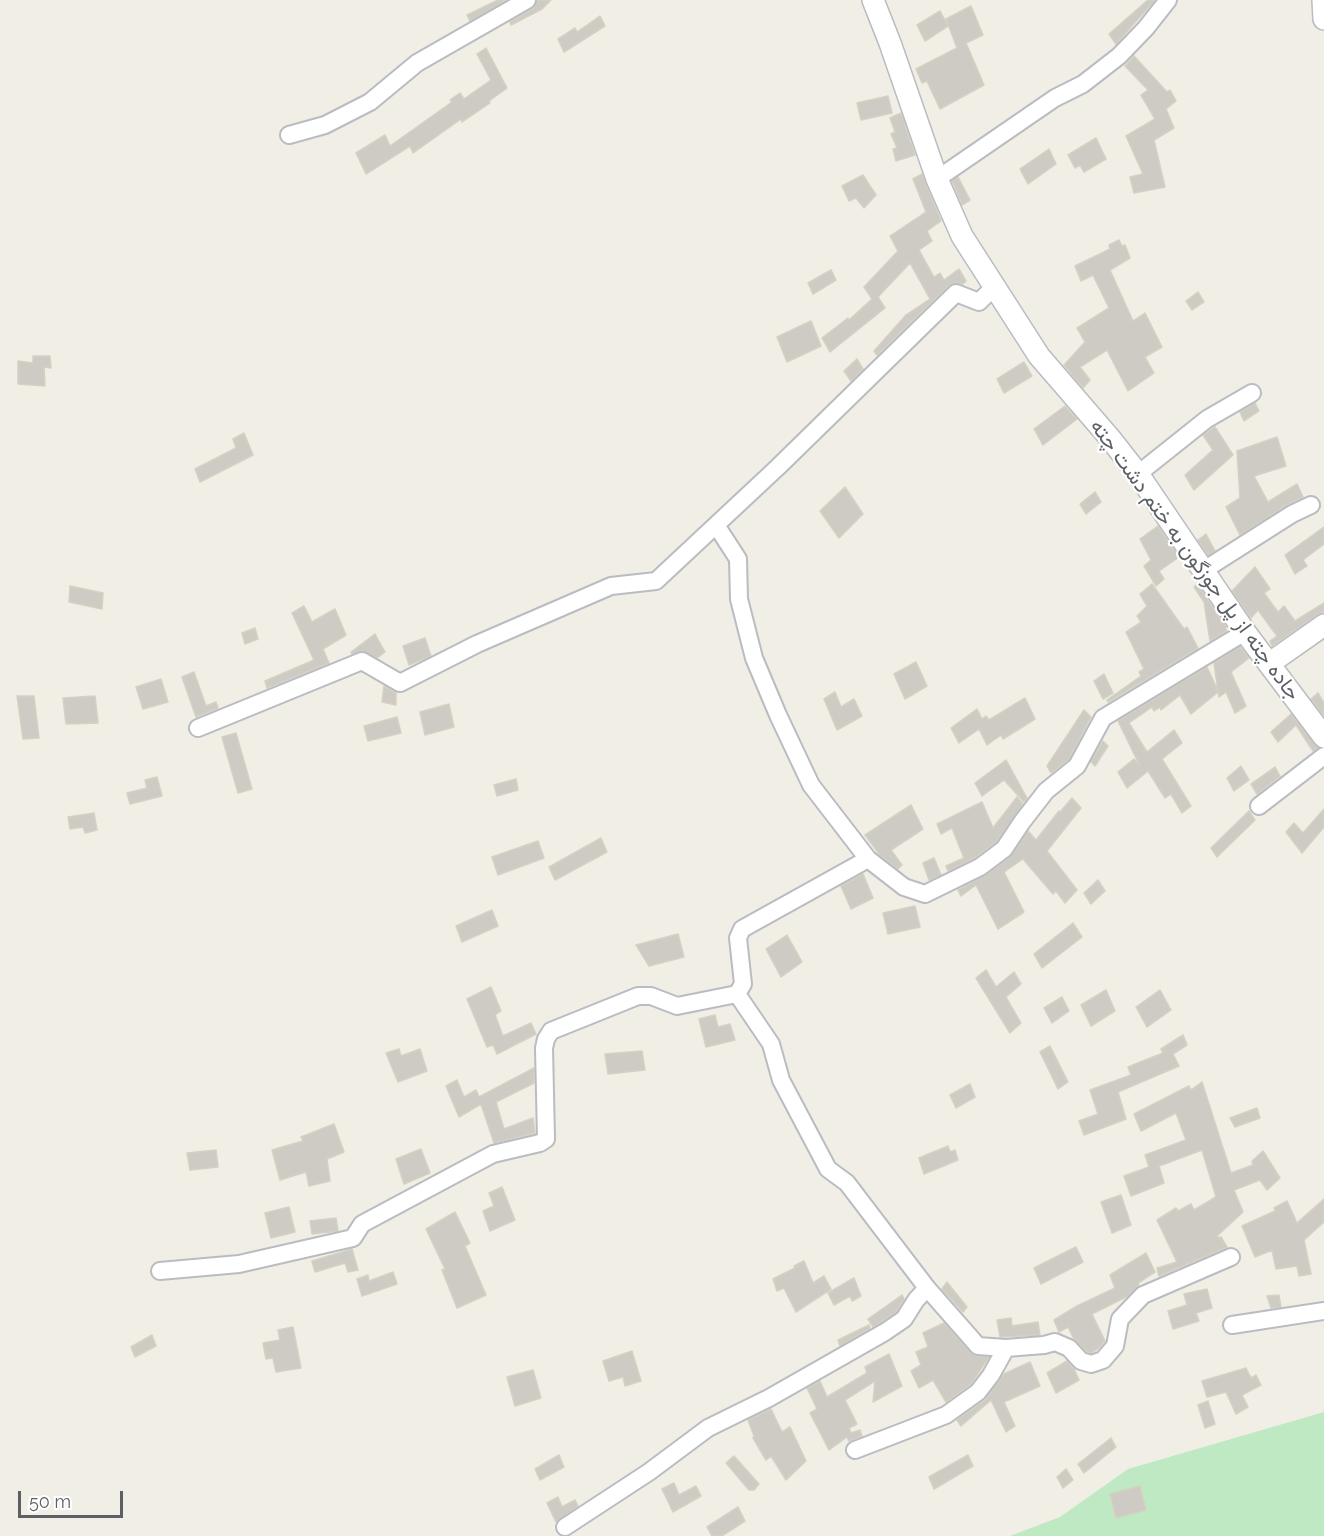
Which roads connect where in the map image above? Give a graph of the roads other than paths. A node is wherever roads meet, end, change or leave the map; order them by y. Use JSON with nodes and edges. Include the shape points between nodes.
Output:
{"nodes":[{"id":1,"x":527,"y":0,"type":"edge"},
{"id":2,"x":873,"y":0,"type":"edge"},
{"id":3,"x":1168,"y":0,"type":"edge"},
{"id":4,"x":1323,"y":0,"type":"edge"},
{"id":5,"x":1324,"y":19,"type":"edge"},
{"id":6,"x":289,"y":135,"type":"dead end"},
{"id":7,"x":937,"y":179,"type":"junction"},
{"id":8,"x":995,"y":286,"type":"junction"},
{"id":9,"x":1252,"y":393,"type":"dead end"},
{"id":10,"x":1138,"y":474,"type":"junction"},
{"id":11,"x":1311,"y":505,"type":"dead end"},
{"id":12,"x":716,"y":525,"type":"junction"},
{"id":13,"x":1204,"y":570,"type":"junction"},
{"id":14,"x":1324,"y":625,"type":"edge"},
{"id":15,"x":1245,"y":632,"type":"junction"},
{"id":16,"x":1270,"y":663,"type":"junction"},
{"id":17,"x":198,"y":728,"type":"dead end"},
{"id":18,"x":1324,"y":737,"type":"edge"},
{"id":19,"x":1324,"y":756,"type":"edge"},
{"id":20,"x":1259,"y":806,"type":"dead end"},
{"id":21,"x":868,"y":859,"type":"junction"},
{"id":22,"x":737,"y":994,"type":"junction"},
{"id":23,"x":1231,"y":1257,"type":"dead end"},
{"id":24,"x":160,"y":1271,"type":"dead end"},
{"id":25,"x":927,"y":1288,"type":"junction"},
{"id":26,"x":1324,"y":1311,"type":"edge"},
{"id":27,"x":1232,"y":1325,"type":"dead end"},
{"id":28,"x":1006,"y":1348,"type":"junction"},
{"id":29,"x":855,"y":1450,"type":"dead end"},
{"id":30,"x":565,"y":1527,"type":"dead end"}],
"edges":[{"from":1,"to":6,"type":"street","via":[[417,63],[370,102],[325,125]]},
{"from":2,"to":7,"type":"street","name":"جاده چته از پل جوزگون به ختم دشت چته"},
{"from":3,"to":7,"type":"street","via":[[1119,56],[1083,84],[1055,98]]},
{"from":4,"to":5,"type":"street"},
{"from":7,"to":8,"type":"street","name":"جاده چته از پل جوزگون به ختم دشت چته","via":[[962,236]]},
{"from":8,"to":10,"type":"street","name":"جاده چته از پل جوزگون به ختم دشت چته","via":[[1039,356]]},
{"from":8,"to":12,"type":"street","via":[[979,302],[956,293]]},
{"from":9,"to":10,"type":"street","via":[[1207,419]]},
{"from":10,"to":13,"type":"street","name":"جاده چته از پل جوزگون به ختم دشت چته"},
{"from":11,"to":13,"type":"street"},
{"from":12,"to":17,"type":"street","via":[[656,581],[611,586],[477,644],[400,684],[362,661]]},
{"from":12,"to":21,"type":"street","via":[[738,559],[739,599],[754,658],[778,716],[811,785]]},
{"from":13,"to":15,"type":"street","name":"جاده چته از پل جوزگون به ختم دشت چته"},
{"from":14,"to":16,"type":"street"},
{"from":15,"to":16,"type":"street","name":"جاده چته از پل جوزگون به ختم دشت چته"},
{"from":15,"to":21,"type":"street","via":[[1103,718],[1077,766],[1046,791],[1004,849],[980,867],[925,894],[904,887]]},
{"from":16,"to":18,"type":"street","name":"جاده چته از پل جوزگون به ختم دشت چته"},
{"from":19,"to":20,"type":"street"},
{"from":21,"to":22,"type":"street","via":[[742,929],[738,938],[743,984]]},
{"from":22,"to":24,"type":"street","via":[[677,1006],[651,996],[638,996],[551,1031],[544,1048],[546,1139],[493,1154],[362,1224],[353,1238],[239,1264]]},
{"from":22,"to":25,"type":"street","via":[[771,1044],[781,1080],[828,1169],[847,1183]]},
{"from":23,"to":28,"type":"street","via":[[1143,1295],[1120,1319],[1115,1346],[1103,1360],[1081,1362],[1069,1348],[1055,1342]]},
{"from":25,"to":28,"type":"street","via":[[978,1346]]},
{"from":25,"to":30,"type":"street","via":[[904,1319],[885,1332],[708,1428]]},
{"from":26,"to":27,"type":"street"},
{"from":28,"to":29,"type":"street","via":[[978,1392],[946,1415]]}]}
